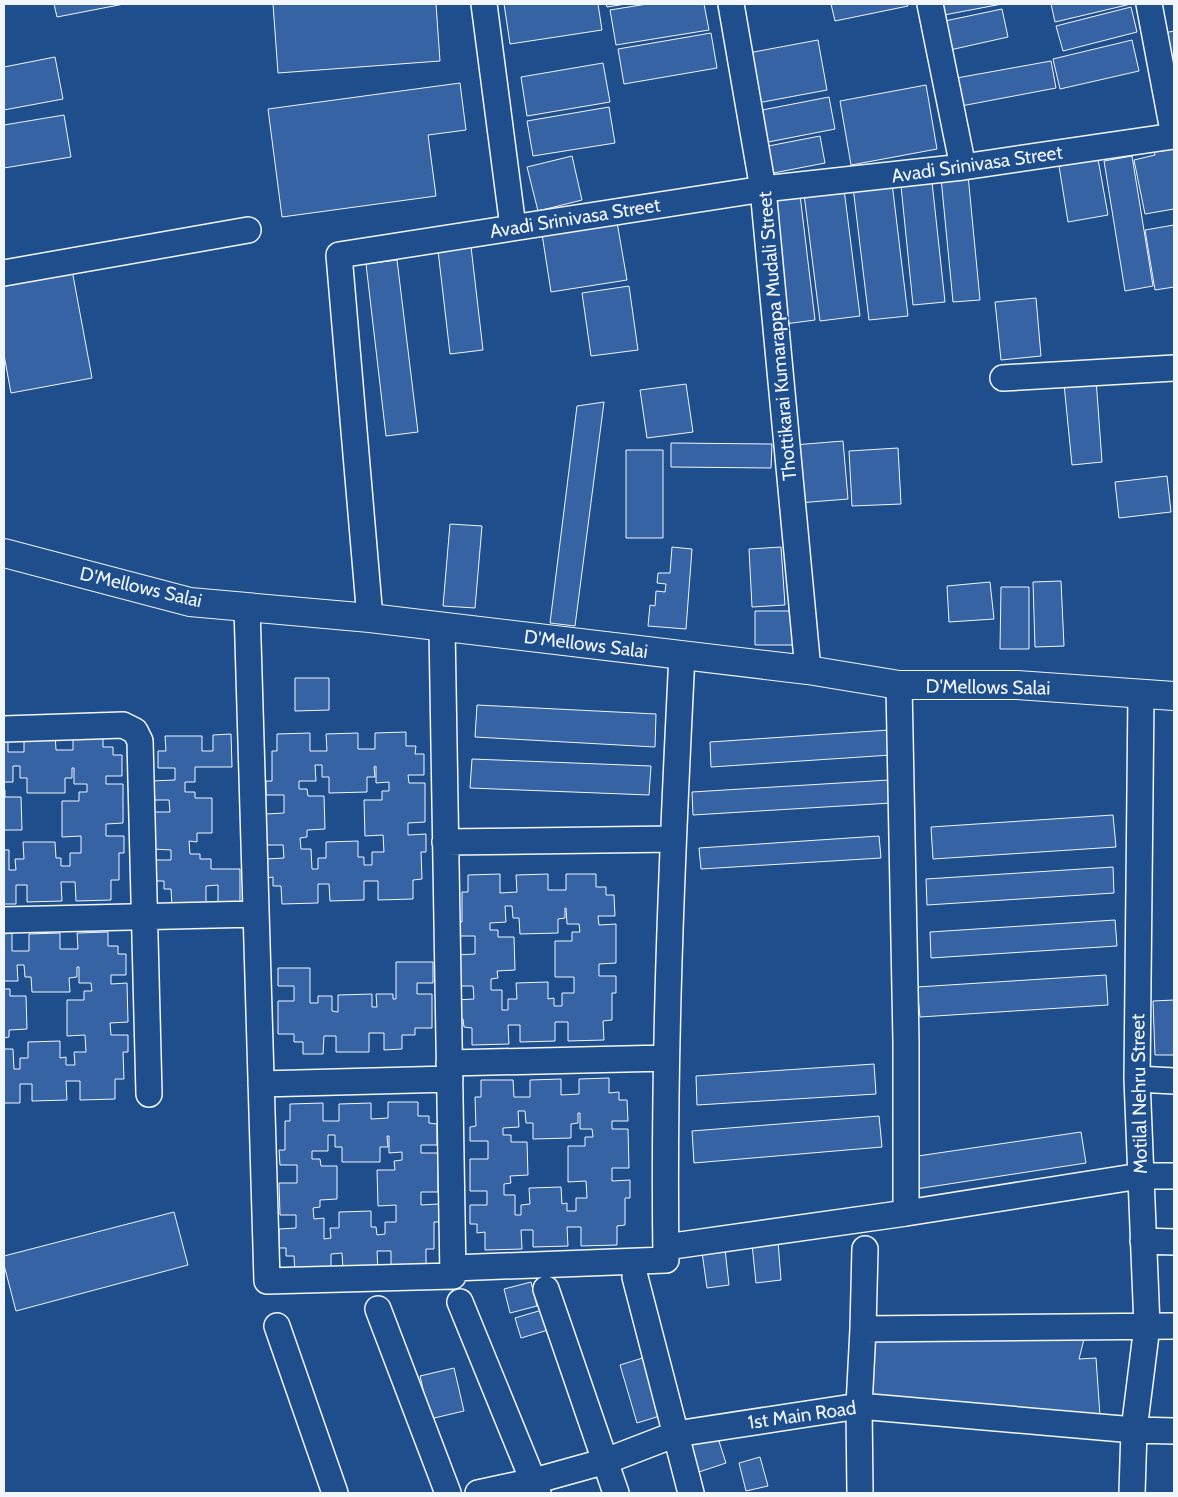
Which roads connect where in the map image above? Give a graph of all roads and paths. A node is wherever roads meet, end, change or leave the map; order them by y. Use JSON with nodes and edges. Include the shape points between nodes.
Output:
{"nodes":[{"id":1,"x":484,"y":4,"type":"edge"},
{"id":2,"x":731,"y":4,"type":"edge"},
{"id":3,"x":930,"y":4,"type":"edge"},
{"id":4,"x":1149,"y":4,"type":"edge"},
{"id":5,"x":1174,"y":136,"type":"edge"},
{"id":6,"x":963,"y":167,"type":"junction"},
{"id":7,"x":763,"y":189,"type":"junction"},
{"id":8,"x":513,"y":227,"type":"junction"},
{"id":9,"x":248,"y":230,"type":"dead end"},
{"id":10,"x":4,"y":273,"type":"edge"},
{"id":11,"x":1174,"y":368,"type":"edge"},
{"id":12,"x":1002,"y":378,"type":"dead end"},
{"id":13,"x":4,"y":554,"type":"edge"},
{"id":14,"x":247,"y":607,"type":"junction"},
{"id":15,"x":370,"y":618,"type":"junction"},
{"id":16,"x":442,"y":627,"type":"junction"},
{"id":17,"x":682,"y":655,"type":"junction"},
{"id":18,"x":808,"y":670,"type":"junction"},
{"id":19,"x":899,"y":685,"type":"junction"},
{"id":20,"x":1141,"y":694,"type":"junction"},
{"id":21,"x":1174,"y":696,"type":"edge"},
{"id":22,"x":4,"y":729,"type":"edge"},
{"id":23,"x":673,"y":839,"type":"junction"},
{"id":24,"x":445,"y":842,"type":"junction"},
{"id":25,"x":256,"y":914,"type":"junction"},
{"id":26,"x":143,"y":916,"type":"junction"},
{"id":27,"x":4,"y":920,"type":"edge"},
{"id":28,"x":666,"y":1058,"type":"junction"},
{"id":29,"x":449,"y":1071,"type":"junction"},
{"id":30,"x":1137,"y":1079,"type":"junction"},
{"id":31,"x":1174,"y":1081,"type":"edge"},
{"id":32,"x":261,"y":1084,"type":"junction"},
{"id":33,"x":149,"y":1094,"type":"dead end"},
{"id":34,"x":1140,"y":1176,"type":"junction"},
{"id":35,"x":1174,"y":1176,"type":"edge"},
{"id":36,"x":906,"y":1213,"type":"junction"},
{"id":37,"x":1143,"y":1240,"type":"junction"},
{"id":38,"x":1174,"y":1242,"type":"edge"},
{"id":39,"x":666,"y":1247,"type":"junction"},
{"id":40,"x":865,"y":1249,"type":"dead end"},
{"id":41,"x":453,"y":1268,"type":"junction"},
{"id":42,"x":635,"y":1277,"type":"dead end"},
{"id":43,"x":546,"y":1289,"type":"dead end"},
{"id":44,"x":460,"y":1302,"type":"dead end"},
{"id":45,"x":378,"y":1309,"type":"dead end"},
{"id":46,"x":277,"y":1326,"type":"dead end"},
{"id":47,"x":1147,"y":1326,"type":"junction"},
{"id":48,"x":1174,"y":1326,"type":"edge"},
{"id":49,"x":863,"y":1329,"type":"junction"},
{"id":50,"x":859,"y":1406,"type":"junction"},
{"id":51,"x":1134,"y":1430,"type":"junction"},
{"id":52,"x":1174,"y":1431,"type":"edge"},
{"id":53,"x":676,"y":1434,"type":"junction"},
{"id":54,"x":606,"y":1461,"type":"junction"},
{"id":55,"x":536,"y":1487,"type":"edge"},
{"id":56,"x":335,"y":1493,"type":"edge"},
{"id":57,"x":448,"y":1493,"type":"edge"},
{"id":58,"x":478,"y":1493,"type":"edge"},
{"id":59,"x":616,"y":1493,"type":"edge"},
{"id":60,"x":692,"y":1493,"type":"edge"},
{"id":61,"x":860,"y":1493,"type":"edge"},
{"id":62,"x":1132,"y":1493,"type":"edge"}],
"edges":[{"from":1,"to":8,"type":"street"},
{"from":2,"to":7,"type":"street","name":"Thottikarai Kumarappa Mudali Street"},
{"from":3,"to":6,"type":"street"},
{"from":4,"to":5,"type":"street"},
{"from":5,"to":6,"type":"street","name":"Avadi Srinivasa Street"},
{"from":6,"to":7,"type":"street","name":"Avadi Srinivasa Street"},
{"from":7,"to":8,"type":"street","name":"Avadi Srinivasa Street"},
{"from":7,"to":18,"type":"street","name":"Thottikarai Kumarappa Mudali Street"},
{"from":8,"to":15,"type":"street","name":"Avadi Srinivasa Street","via":[[339,255]]},
{"from":9,"to":10,"type":"street"},
{"from":11,"to":12,"type":"street"},
{"from":13,"to":14,"type":"main road","name":"D'Mellows Salai","via":[[190,602]]},
{"from":14,"to":15,"type":"main road","name":"D'Mellows Salai"},
{"from":14,"to":25,"type":"street"},
{"from":15,"to":16,"type":"main road","name":"D'Mellows Salai"},
{"from":16,"to":17,"type":"main road","name":"D'Mellows Salai"},
{"from":16,"to":24,"type":"street"},
{"from":17,"to":18,"type":"main road","name":"D'Mellows Salai"},
{"from":17,"to":23,"type":"street"},
{"from":18,"to":19,"type":"main road","name":"D'Mellows Salai"},
{"from":19,"to":20,"type":"main road","name":"D'Mellows Salai","via":[[1017,685]]},
{"from":19,"to":36,"type":"street"},
{"from":20,"to":21,"type":"main road","name":"D'Mellows Salai"},
{"from":20,"to":30,"type":"street","name":"Motilal Nehru Street"},
{"from":22,"to":26,"type":"street","via":[[124,725],[135,731],[140,741]]},
{"from":23,"to":24,"type":"street"},
{"from":23,"to":28,"type":"street"},
{"from":24,"to":29,"type":"street"},
{"from":25,"to":26,"type":"street"},
{"from":25,"to":32,"type":"street"},
{"from":26,"to":27,"type":"street"},
{"from":26,"to":33,"type":"street"},
{"from":28,"to":29,"type":"street"},
{"from":28,"to":39,"type":"street"},
{"from":29,"to":32,"type":"street"},
{"from":29,"to":41,"type":"street"},
{"from":30,"to":31,"type":"street"},
{"from":30,"to":34,"type":"street","name":"Motilal Nehru Street"},
{"from":32,"to":41,"type":"street","via":[[267,1281],[453,1276]]},
{"from":34,"to":35,"type":"street"},
{"from":34,"to":36,"type":"street"},
{"from":34,"to":37,"type":"street","name":"Motilal Nehru Street"},
{"from":36,"to":39,"type":"street"},
{"from":37,"to":38,"type":"street"},
{"from":37,"to":47,"type":"street","name":"Motilal Nehru Street"},
{"from":39,"to":41,"type":"street","via":[[666,1260]]},
{"from":40,"to":49,"type":"street"},
{"from":42,"to":53,"type":"street"},
{"from":43,"to":54,"type":"street"},
{"from":44,"to":55,"type":"street"},
{"from":45,"to":57,"type":"street"},
{"from":46,"to":56,"type":"street"},
{"from":47,"to":48,"type":"street"},
{"from":47,"to":49,"type":"street"},
{"from":47,"to":51,"type":"street","name":"Motilal Nehru Street"},
{"from":49,"to":50,"type":"street"},
{"from":50,"to":51,"type":"street","name":"1st Main Road"},
{"from":50,"to":53,"type":"street","name":"1st Main Road"},
{"from":50,"to":61,"type":"street"},
{"from":51,"to":52,"type":"street","name":"1st Main Road"},
{"from":51,"to":62,"type":"street","name":"Motilal Nehru Street"},
{"from":53,"to":54,"type":"street","name":"1st Main Road"},
{"from":53,"to":60,"type":"street"},
{"from":54,"to":55,"type":"street","name":"1st Main Road"},
{"from":54,"to":59,"type":"street"},
{"from":55,"to":58,"type":"street","name":"1st Main Road"}]}
